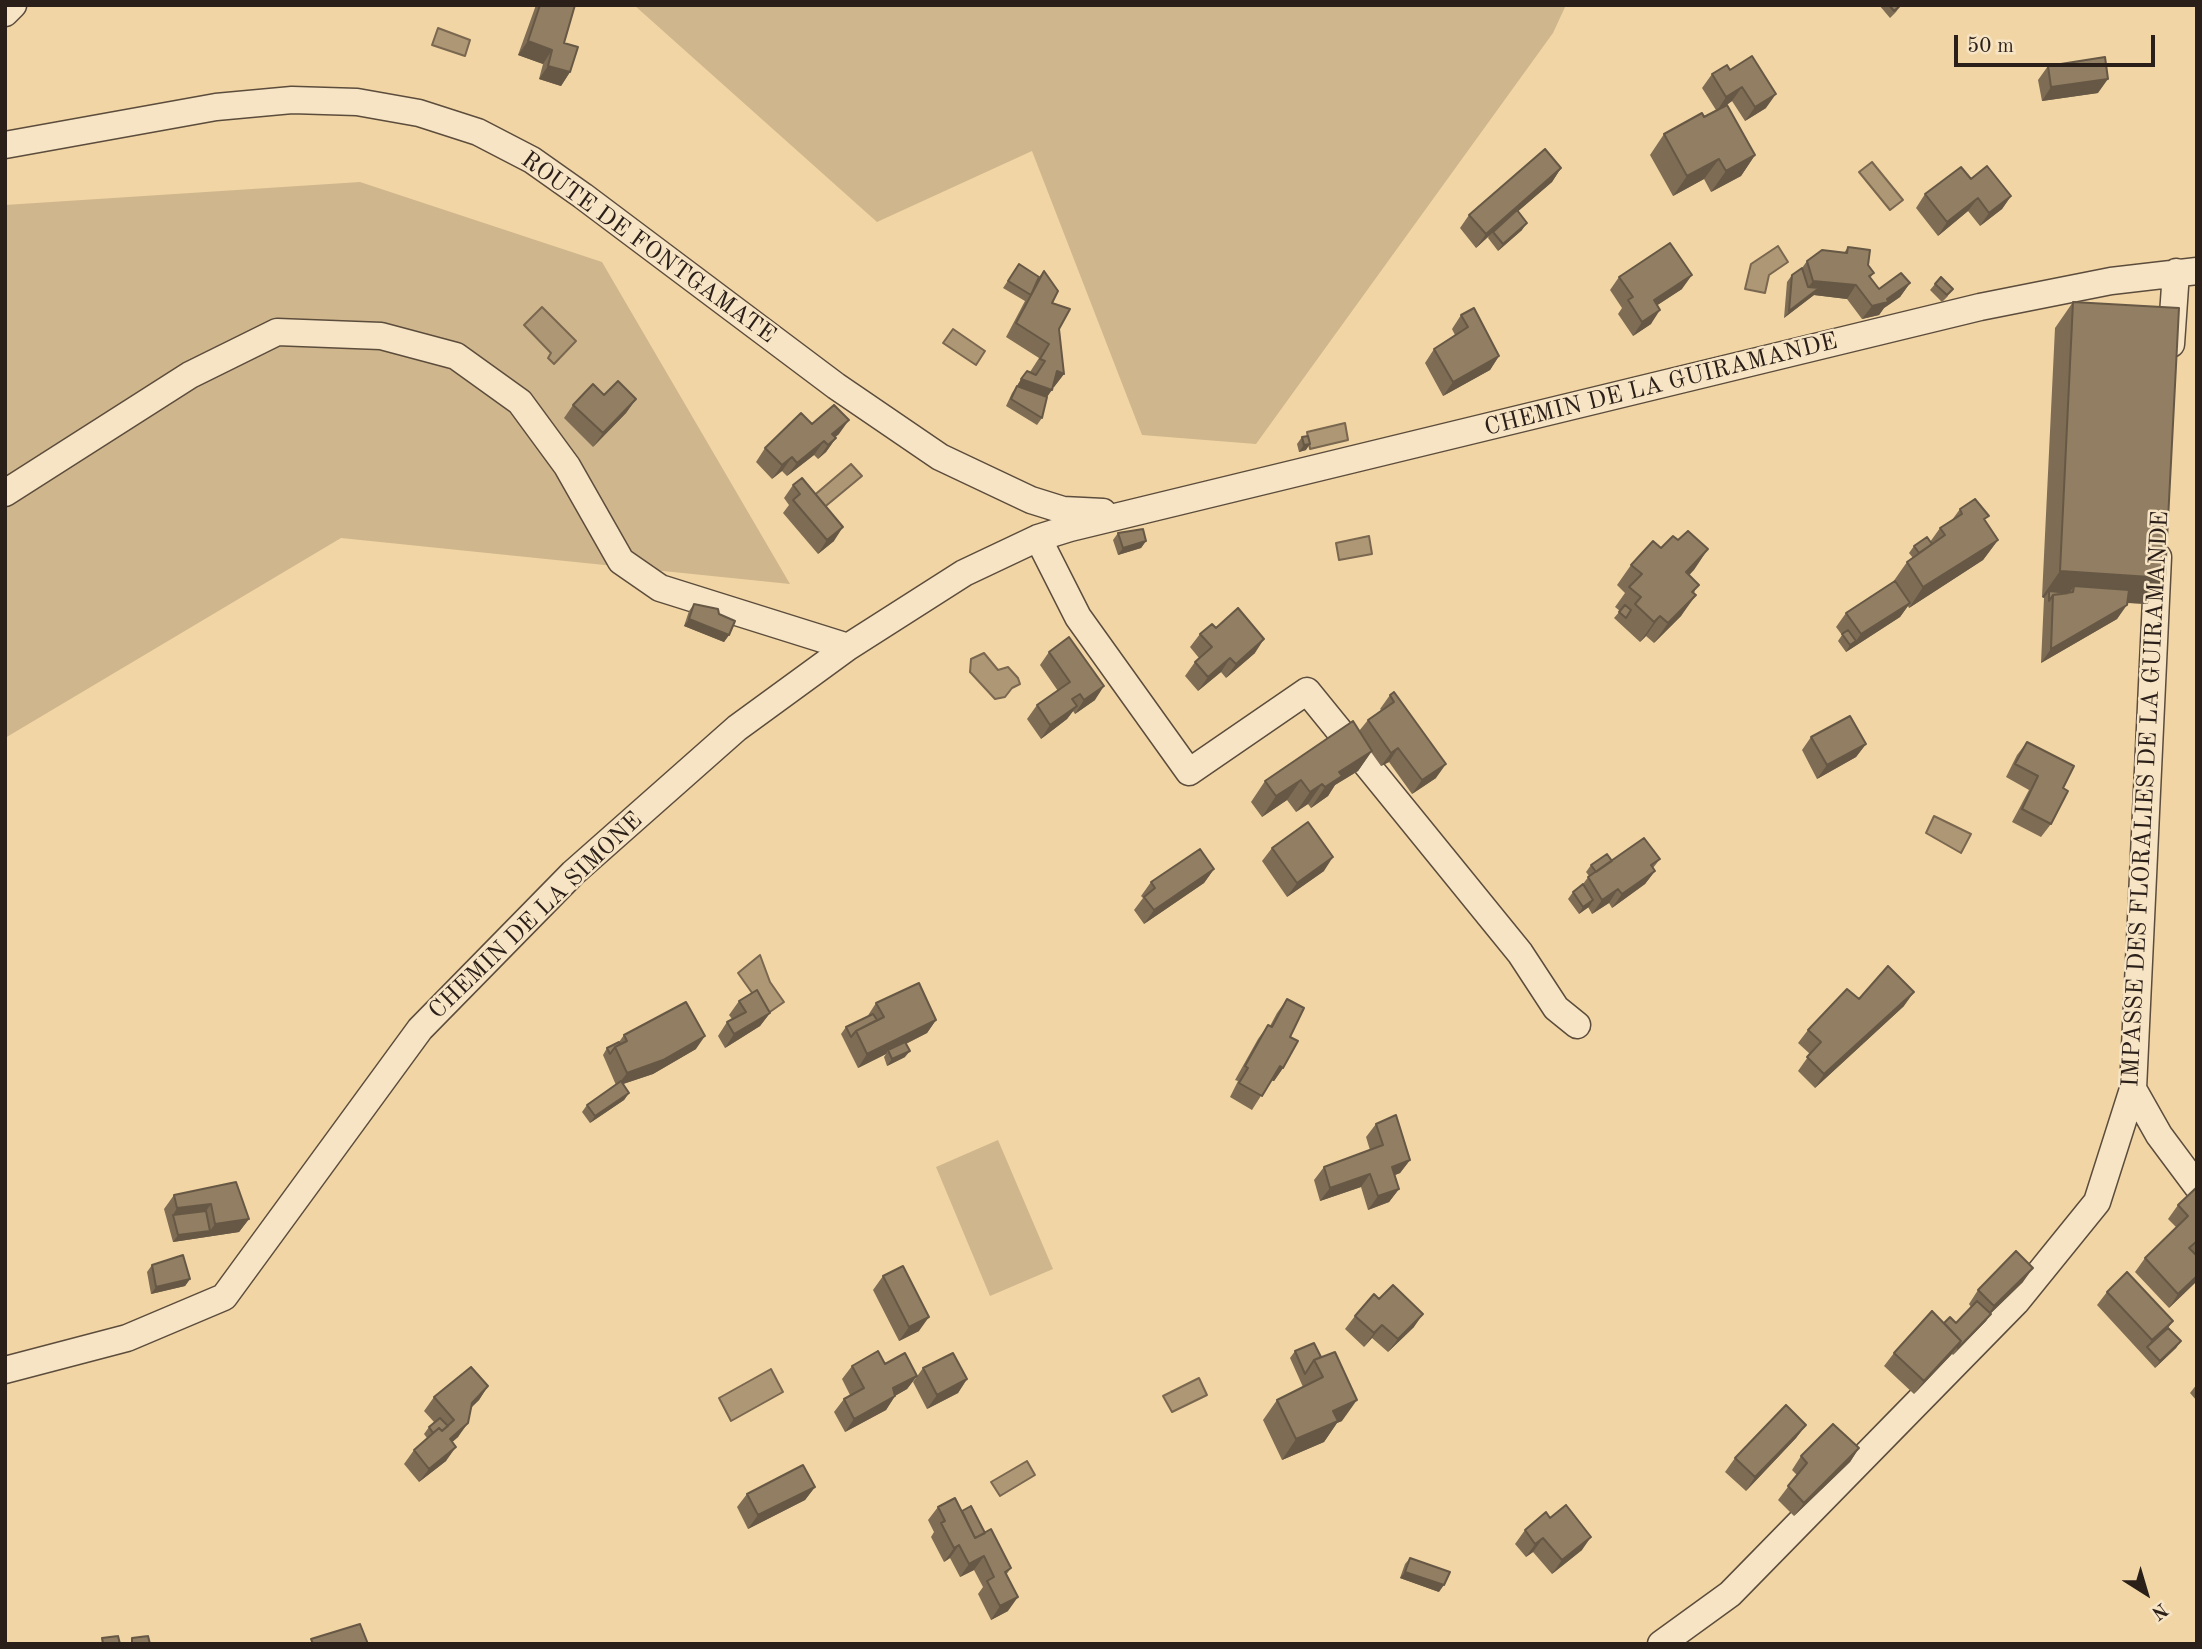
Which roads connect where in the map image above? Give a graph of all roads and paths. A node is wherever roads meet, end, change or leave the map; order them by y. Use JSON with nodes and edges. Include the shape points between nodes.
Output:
{"nodes":[{"id":1,"x":13,"y":5,"type":"edge"},
{"id":2,"x":5,"y":13,"type":"edge"},
{"id":3,"x":5,"y":145,"type":"edge"},
{"id":4,"x":2186,"y":271,"type":"edge"},
{"id":5,"x":2169,"y":368,"type":"edge"},
{"id":6,"x":5,"y":493,"type":"edge"},
{"id":7,"x":1129,"y":514,"type":"junction"},
{"id":8,"x":2159,"y":534,"type":"edge"},
{"id":9,"x":1038,"y":538,"type":"junction"},
{"id":10,"x":848,"y":647,"type":"junction"},
{"id":11,"x":1577,"y":1025,"type":"dead end"},
{"id":12,"x":2133,"y":1089,"type":"junction"},
{"id":13,"x":2197,"y":1186,"type":"edge"},
{"id":14,"x":5,"y":1370,"type":"edge"},
{"id":15,"x":1661,"y":1644,"type":"edge"}],
"edges":[{"from":1,"to":2,"type":"street"},
{"from":3,"to":7,"type":"street","name":"ROUTE DE FONTGAMATE","via":[[216,107],[292,100],[357,102],[431,116],[478,132],[532,160],[836,386],[940,457],[1063,510]]},
{"from":4,"to":5,"type":"street"},
{"from":4,"to":7,"type":"street","name":"CHEMIN DE LA GUIRAMANDE","via":[[1980,307]]},
{"from":6,"to":10,"type":"street","via":[[190,375],[277,332],[381,336],[456,356],[520,402],[567,466],[621,561],[660,588]]},
{"from":7,"to":9,"type":"street","name":"CHEMIN DE LA SIMONE"},
{"from":8,"to":12,"type":"street","name":"IMPASSE DES FLORALIES DE LA GUIRAMANDE"},
{"from":9,"to":10,"type":"street","name":"CHEMIN DE LA SIMONE","via":[[964,573]]},
{"from":9,"to":11,"type":"street","via":[[1078,617],[1189,772],[1307,691],[1520,954],[1556,1008]]},
{"from":10,"to":14,"type":"street","name":"CHEMIN DE LA SIMONE","via":[[737,728],[573,873],[420,1029],[224,1297],[127,1338]]},
{"from":12,"to":13,"type":"street","via":[[2159,1135]]},
{"from":12,"to":15,"type":"street","name":"IMPASSE DES FLORALIES DE LA GUIRAMANDE","via":[[2097,1202],[2016,1302],[1730,1594]]}]}
